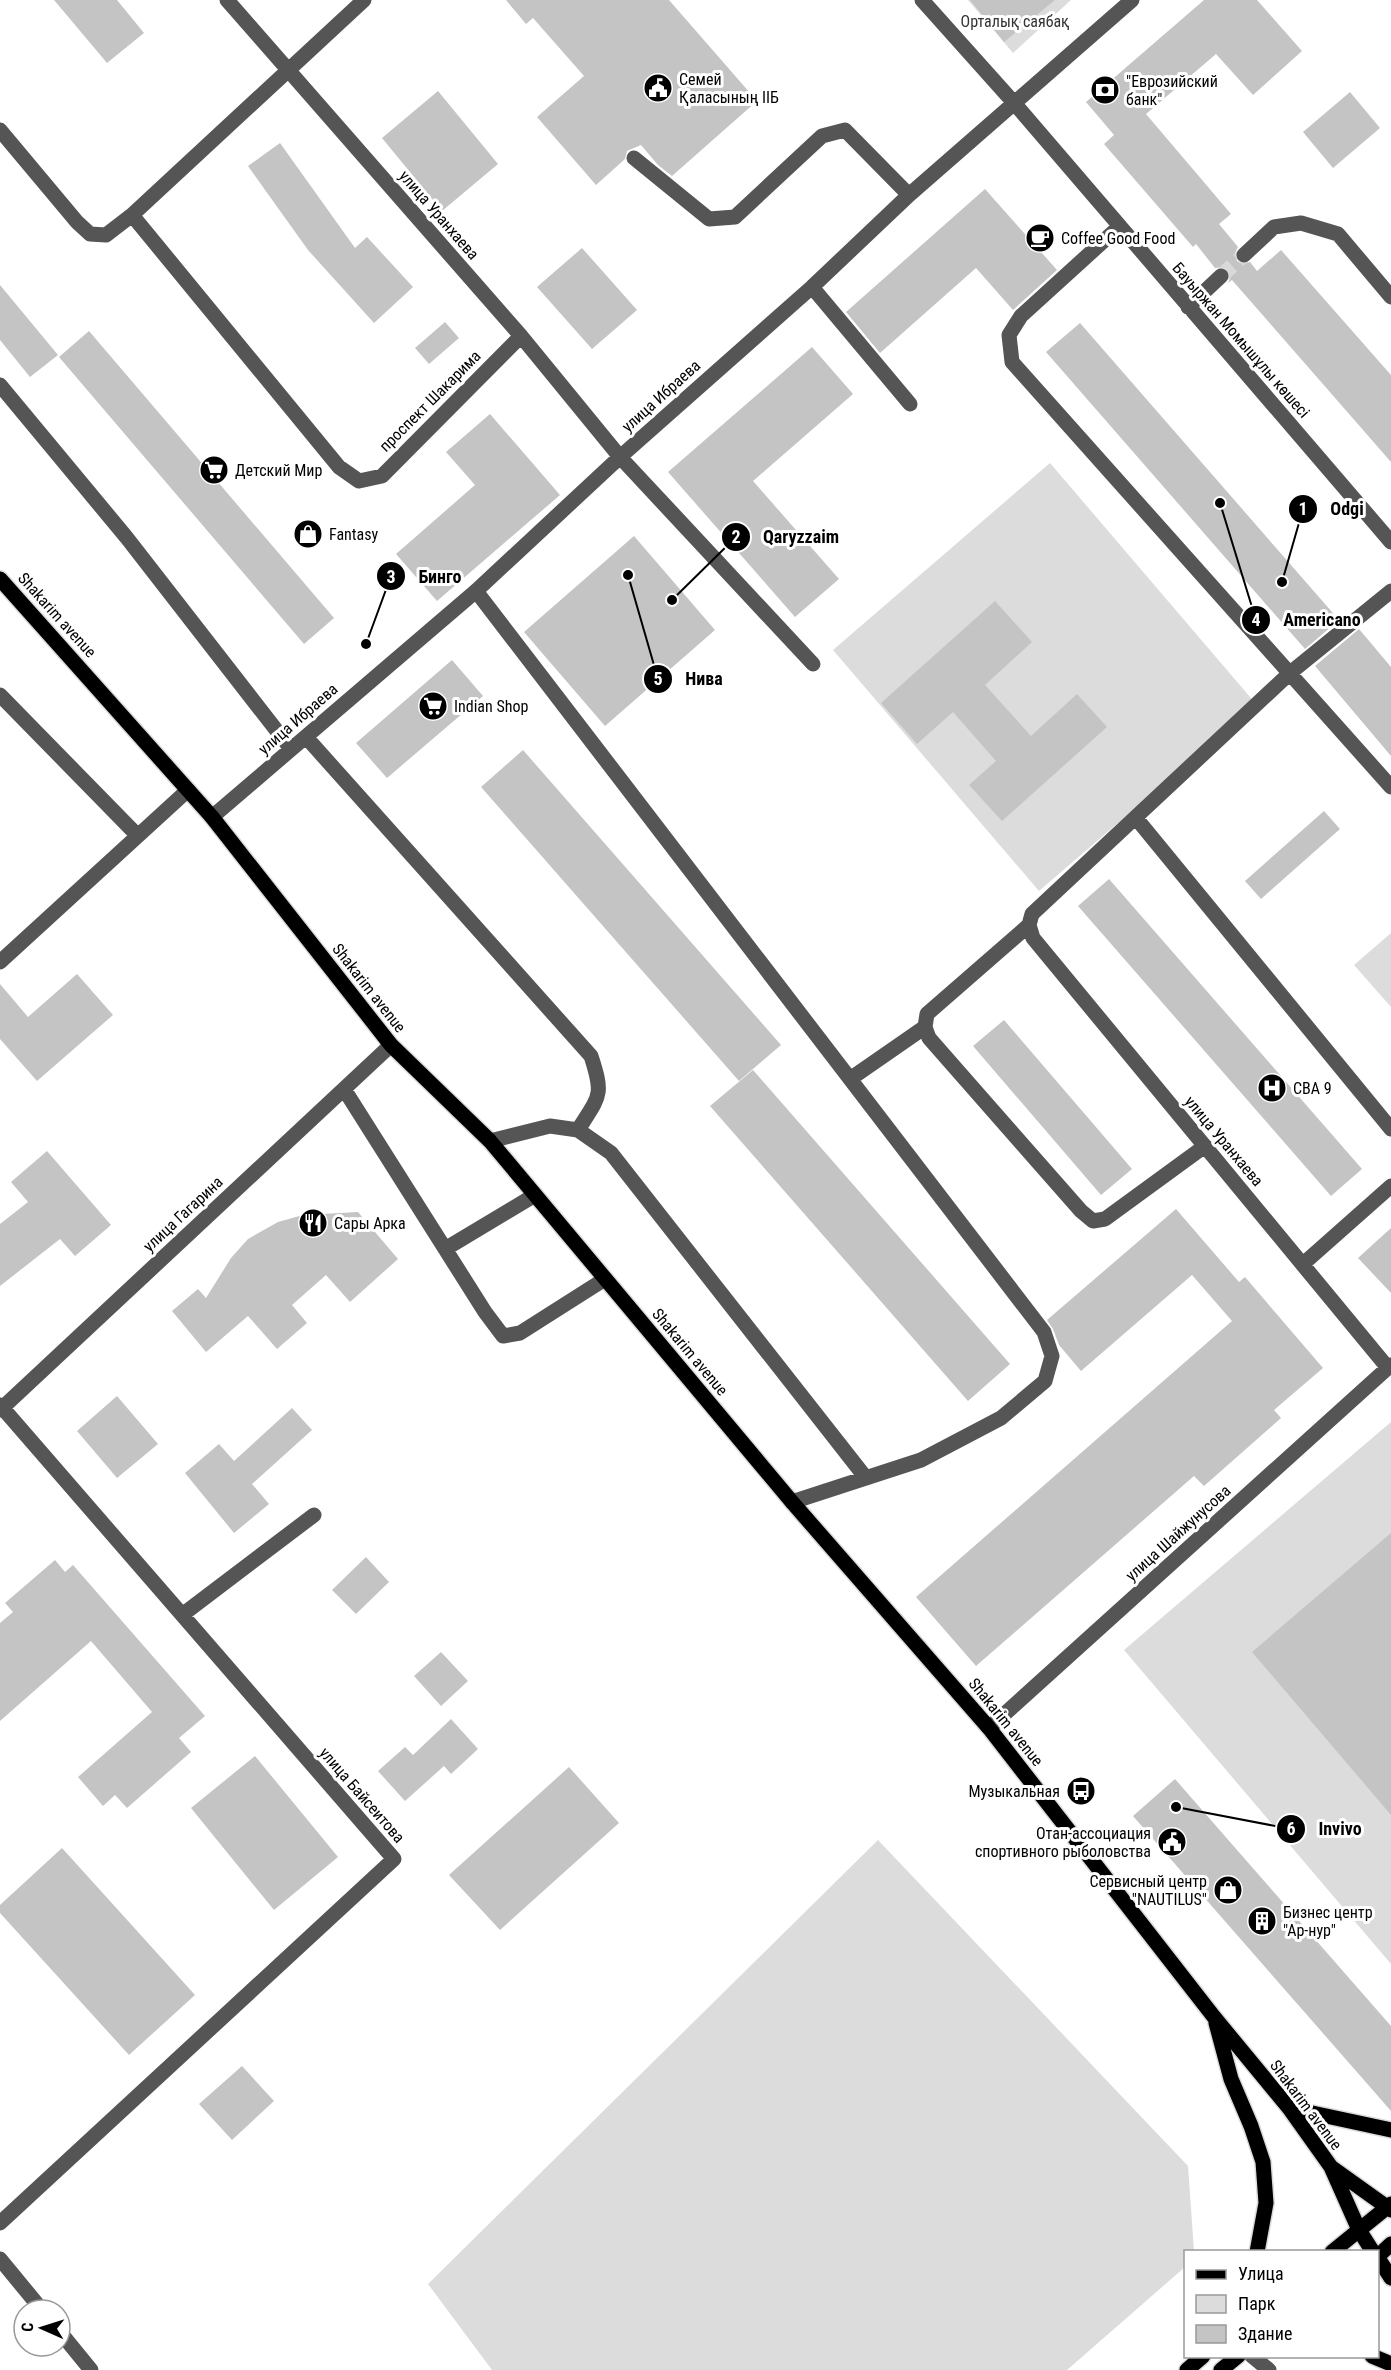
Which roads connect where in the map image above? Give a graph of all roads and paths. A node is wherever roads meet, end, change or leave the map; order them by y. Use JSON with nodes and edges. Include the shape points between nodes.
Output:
{"nodes":[{"id":1,"x":227,"y":0,"type":"edge"},
{"id":2,"x":364,"y":0,"type":"edge"},
{"id":3,"x":922,"y":0,"type":"edge"},
{"id":4,"x":1132,"y":0,"type":"edge"},
{"id":5,"x":288,"y":69,"type":"junction"},
{"id":6,"x":1016,"y":104,"type":"junction"},
{"id":7,"x":0,"y":130,"type":"edge"},
{"id":8,"x":634,"y":158,"type":"dead end"},
{"id":9,"x":909,"y":195,"type":"junction"},
{"id":10,"x":132,"y":215,"type":"junction"},
{"id":11,"x":1119,"y":226,"type":"junction"},
{"id":12,"x":1244,"y":255,"type":"tunnel mouth"},
{"id":13,"x":1221,"y":276,"type":"tunnel mouth"},
{"id":14,"x":813,"y":287,"type":"junction"},
{"id":15,"x":1391,"y":297,"type":"edge"},
{"id":16,"x":1188,"y":307,"type":"junction"},
{"id":17,"x":521,"y":336,"type":"junction"},
{"id":18,"x":0,"y":385,"type":"edge"},
{"id":19,"x":910,"y":404,"type":"dead end"},
{"id":20,"x":620,"y":457,"type":"junction"},
{"id":21,"x":1391,"y":542,"type":"edge"},
{"id":22,"x":0,"y":579,"type":"edge"},
{"id":23,"x":476,"y":591,"type":"junction"},
{"id":24,"x":1391,"y":591,"type":"edge"},
{"id":25,"x":813,"y":664,"type":"dead end"},
{"id":26,"x":1290,"y":674,"type":"junction"},
{"id":27,"x":0,"y":695,"type":"edge"},
{"id":28,"x":306,"y":737,"type":"junction"},
{"id":29,"x":291,"y":749,"type":"junction"},
{"id":30,"x":1391,"y":787,"type":"edge"},
{"id":31,"x":188,"y":790,"type":"junction"},
{"id":32,"x":212,"y":817,"type":"junction"},
{"id":33,"x":1136,"y":818,"type":"junction"},
{"id":34,"x":138,"y":836,"type":"junction"},
{"id":35,"x":1031,"y":931,"type":"junction"},
{"id":36,"x":0,"y":962,"type":"edge"},
{"id":37,"x":925,"y":1027,"type":"junction"},
{"id":38,"x":391,"y":1045,"type":"junction"},
{"id":39,"x":850,"y":1079,"type":"junction"},
{"id":40,"x":344,"y":1089,"type":"junction"},
{"id":41,"x":1391,"y":1129,"type":"edge"},
{"id":42,"x":578,"y":1130,"type":"junction"},
{"id":43,"x":490,"y":1141,"type":"junction"},
{"id":44,"x":1205,"y":1146,"type":"junction"},
{"id":45,"x":1391,"y":1186,"type":"edge"},
{"id":46,"x":535,"y":1195,"type":"junction"},
{"id":47,"x":445,"y":1249,"type":"junction"},
{"id":48,"x":1303,"y":1264,"type":"junction"},
{"id":49,"x":606,"y":1279,"type":"junction"},
{"id":50,"x":1389,"y":1367,"type":"edge"},
{"id":51,"x":1,"y":1407,"type":"edge"},
{"id":52,"x":866,"y":1478,"type":"junction"},
{"id":53,"x":792,"y":1502,"type":"junction"},
{"id":54,"x":314,"y":1515,"type":"dead end"},
{"id":55,"x":182,"y":1615,"type":"junction"},
{"id":56,"x":989,"y":1728,"type":"junction"},
{"id":57,"x":1214,"y":2017,"type":"junction"},
{"id":58,"x":1289,"y":2108,"type":"junction"},
{"id":59,"x":1391,"y":2130,"type":"edge"},
{"id":60,"x":1331,"y":2167,"type":"junction"},
{"id":61,"x":1390,"y":2207,"type":"edge"},
{"id":62,"x":0,"y":2223,"type":"edge"},
{"id":63,"x":1359,"y":2230,"type":"junction"},
{"id":64,"x":1391,"y":2244,"type":"edge"},
{"id":65,"x":1257,"y":2250,"type":"edge"},
{"id":66,"x":1334,"y":2250,"type":"edge"},
{"id":67,"x":1372,"y":2250,"type":"edge"},
{"id":68,"x":1379,"y":2255,"type":"edge"},
{"id":69,"x":0,"y":2259,"type":"edge"},
{"id":70,"x":1379,"y":2260,"type":"edge"},
{"id":71,"x":1391,"y":2278,"type":"edge"},
{"id":72,"x":32,"y":2298,"type":"edge"},
{"id":73,"x":72,"y":2347,"type":"edge"},
{"id":74,"x":1201,"y":2358,"type":"edge"},
{"id":75,"x":1236,"y":2358,"type":"edge"},
{"id":76,"x":1254,"y":2358,"type":"edge"},
{"id":77,"x":1377,"y":2358,"type":"edge"},
{"id":78,"x":1391,"y":2364,"type":"edge"},
{"id":79,"x":91,"y":2370,"type":"edge"},
{"id":80,"x":1186,"y":2370,"type":"edge"},
{"id":81,"x":1221,"y":2370,"type":"edge"},
{"id":82,"x":1269,"y":2370,"type":"edge"}],
"edges":[{"from":1,"to":5,"type":"street","name":"улица Уранхаева"},
{"from":2,"to":5,"type":"street"},
{"from":3,"to":6,"type":"street","name":"Бауыржан Момышұлы көшесі"},
{"from":4,"to":6,"type":"street","name":"улица Ибраева"},
{"from":5,"to":10,"type":"street"},
{"from":5,"to":17,"type":"street","name":"улица Уранхаева"},
{"from":6,"to":9,"type":"street","name":"улица Ибраева"},
{"from":6,"to":11,"type":"street","name":"Бауыржан Момышұлы көшесі"},
{"from":7,"to":10,"type":"street","via":[[90,234],[106,235]]},
{"from":8,"to":9,"type":"street","via":[[709,219],[735,217],[822,136],[845,130]]},
{"from":9,"to":14,"type":"street","name":"улица Ибраева"},
{"from":10,"to":17,"type":"street","name":"проспект Шакарима","via":[[339,467],[359,481],[382,476]]},
{"from":11,"to":16,"type":"street","name":"Бауыржан Момышұлы көшесі"},
{"from":11,"to":26,"type":"street","via":[[1021,316],[1009,335],[1012,362]]},
{"from":12,"to":15,"type":"street","via":[[1274,227],[1301,223],[1338,234]]},
{"from":13,"to":16,"type":"street"},
{"from":14,"to":19,"type":"street"},
{"from":14,"to":20,"type":"street","name":"улица Ибраева"},
{"from":16,"to":21,"type":"street","name":"Бауыржан Момышұлы көшесі"},
{"from":17,"to":20,"type":"street","name":"улица Уранхаева"},
{"from":18,"to":29,"type":"street","via":[[128,538]]},
{"from":20,"to":23,"type":"street","name":"улица Ибраева"},
{"from":20,"to":25,"type":"street","name":"улица Уранхаева"},
{"from":22,"to":31,"type":"main road","name":"Shakarim avenue"},
{"from":23,"to":28,"type":"street","name":"улица Ибраева"},
{"from":23,"to":39,"type":"street"},
{"from":24,"to":26,"type":"street"},
{"from":26,"to":30,"type":"street"},
{"from":26,"to":33,"type":"street"},
{"from":27,"to":34,"type":"street"},
{"from":28,"to":29,"type":"street","name":"улица Ибраева"},
{"from":28,"to":42,"type":"street","via":[[591,1056],[600,1084],[597,1100]]},
{"from":29,"to":32,"type":"street","name":"улица Ибраева"},
{"from":31,"to":32,"type":"main road","name":"Shakarim avenue"},
{"from":31,"to":34,"type":"street"},
{"from":32,"to":38,"type":"main road","name":"Shakarim avenue"},
{"from":33,"to":35,"type":"street","via":[[1032,914]]},
{"from":33,"to":41,"type":"street"},
{"from":34,"to":36,"type":"street"},
{"from":35,"to":37,"type":"street","via":[[927,1014]]},
{"from":35,"to":44,"type":"street","name":"улица Уранхаева"},
{"from":37,"to":39,"type":"street"},
{"from":37,"to":44,"type":"street","via":[[929,1038],[1093,1221],[1105,1219]]},
{"from":38,"to":40,"type":"street","name":"улица Гагарина"},
{"from":38,"to":43,"type":"main road","name":"Shakarim avenue"},
{"from":39,"to":52,"type":"street","via":[[1044,1332],[1052,1356],[1045,1381],[1001,1418],[921,1460]]},
{"from":40,"to":47,"type":"street"},
{"from":40,"to":51,"type":"street","name":"улица Гагарина"},
{"from":42,"to":43,"type":"street","via":[[550,1126]]},
{"from":42,"to":52,"type":"street","via":[[611,1153]]},
{"from":43,"to":46,"type":"main road","name":"Shakarim avenue"},
{"from":44,"to":48,"type":"street","name":"улица Уранхаева"},
{"from":45,"to":48,"type":"street"},
{"from":46,"to":47,"type":"street"},
{"from":46,"to":49,"type":"main road","name":"Shakarim avenue"},
{"from":47,"to":49,"type":"street","via":[[502,1336],[520,1333]]},
{"from":48,"to":50,"type":"street","name":"улица Уранхаева"},
{"from":49,"to":53,"type":"main road","name":"Shakarim avenue"},
{"from":50,"to":56,"type":"street","name":"улица Шайжунусова"},
{"from":51,"to":55,"type":"street","name":"улица Байсеитова"},
{"from":52,"to":53,"type":"street"},
{"from":53,"to":56,"type":"main road","name":"Shakarim avenue"},
{"from":54,"to":55,"type":"street"},
{"from":55,"to":62,"type":"street","name":"улица Байсеитова","via":[[393,1859]]},
{"from":56,"to":57,"type":"main road","name":"Shakarim avenue"},
{"from":57,"to":58,"type":"main road","name":"Shakarim avenue"},
{"from":57,"to":65,"type":"main road","via":[[1231,2079],[1263,2162],[1266,2203]]},
{"from":58,"to":59,"type":"main road"},
{"from":58,"to":60,"type":"main road","name":"Shakarim avenue"},
{"from":60,"to":61,"type":"main road","name":"Shakarim avenue"},
{"from":60,"to":63,"type":"main road","name":"Shakarim avenue"},
{"from":61,"to":63,"type":"main road"},
{"from":63,"to":66,"type":"main road"},
{"from":63,"to":67,"type":"main road","name":"Shakarim avenue"},
{"from":64,"to":68,"type":"main road"},
{"from":69,"to":72,"type":"street"},
{"from":70,"to":71,"type":"main road"},
{"from":73,"to":79,"type":"street"},
{"from":74,"to":80,"type":"main road"},
{"from":75,"to":81,"type":"main road"},
{"from":76,"to":82,"type":"street"},
{"from":77,"to":78,"type":"main road"}]}
